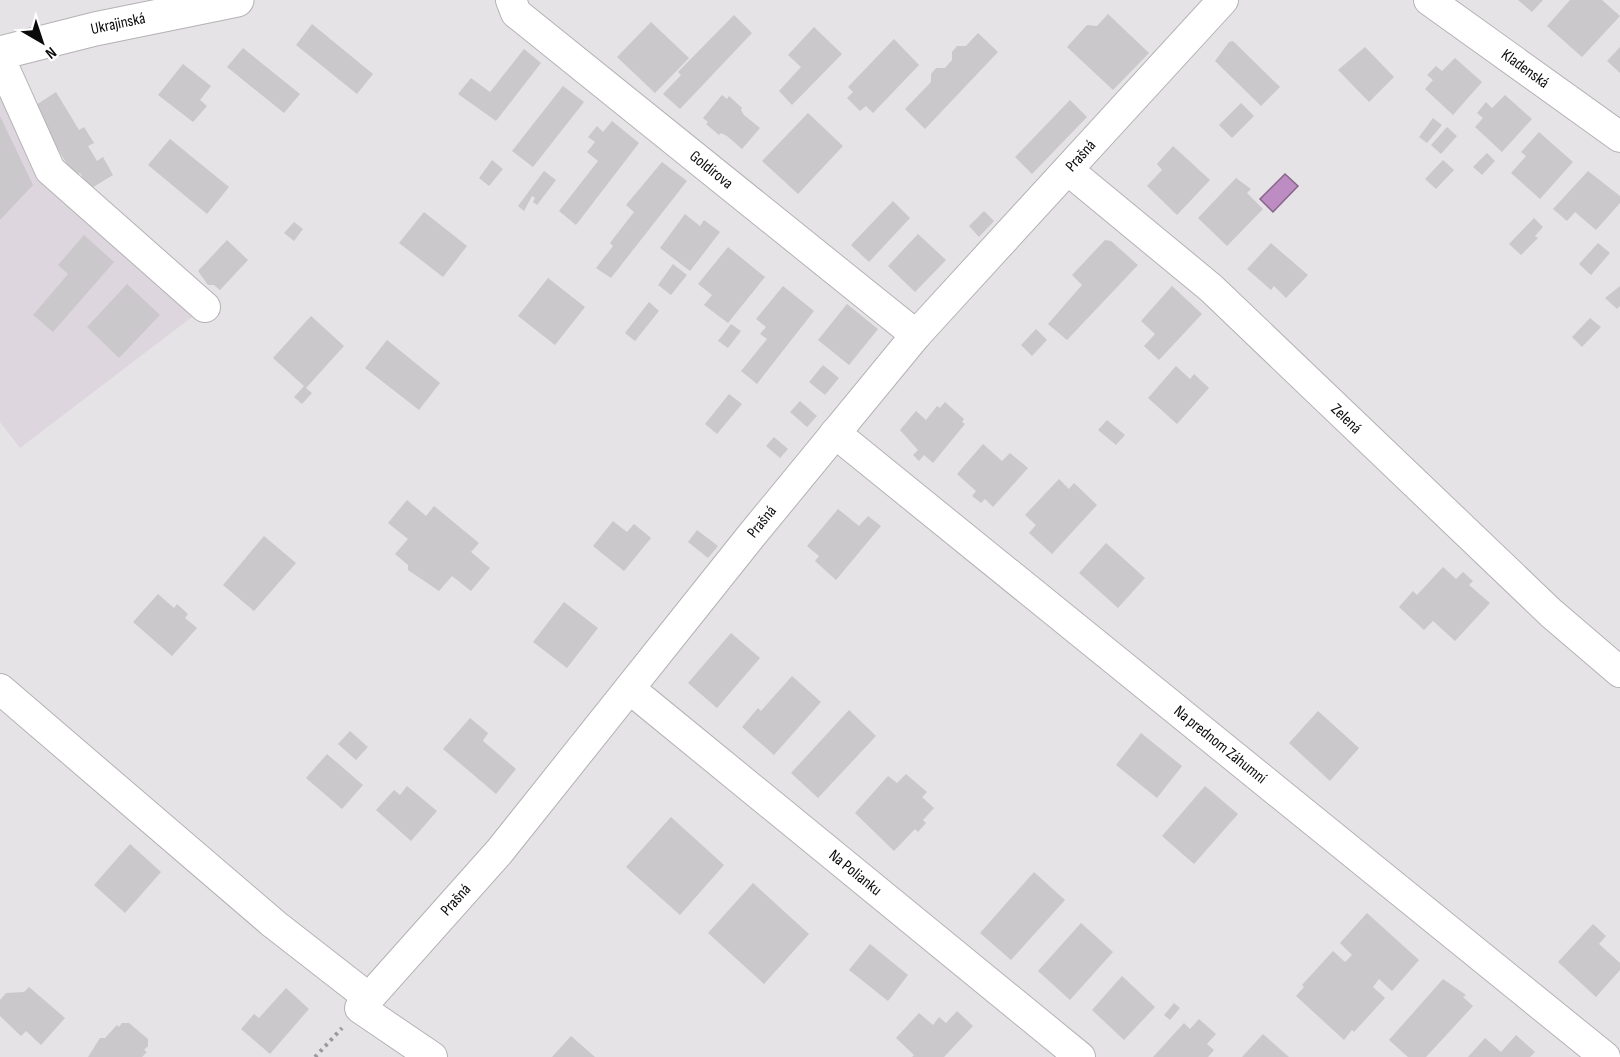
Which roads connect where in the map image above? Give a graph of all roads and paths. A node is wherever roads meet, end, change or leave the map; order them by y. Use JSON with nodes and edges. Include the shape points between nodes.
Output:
{"nodes":[{"id":1,"x":237,"y":0,"type":"edge"},
{"id":2,"x":511,"y":0,"type":"edge"},
{"id":3,"x":1223,"y":0,"type":"edge"},
{"id":4,"x":1429,"y":0,"type":"edge"},
{"id":5,"x":0,"y":53,"type":"edge"},
{"id":6,"x":0,"y":58,"type":"edge"},
{"id":7,"x":1620,"y":138,"type":"edge"},
{"id":8,"x":1068,"y":170,"type":"junction"},
{"id":9,"x":205,"y":308,"type":"dead end"},
{"id":10,"x":916,"y":334,"type":"junction"},
{"id":11,"x":835,"y":433,"type":"junction"},
{"id":12,"x":1620,"y":672,"type":"edge"},
{"id":13,"x":0,"y":689,"type":"edge"},
{"id":14,"x":630,"y":689,"type":"junction"},
{"id":15,"x":365,"y":1003,"type":"junction"},
{"id":16,"x":315,"y":1057,"type":"edge"},
{"id":17,"x":432,"y":1057,"type":"edge"},
{"id":18,"x":1080,"y":1057,"type":"edge"},
{"id":19,"x":1605,"y":1057,"type":"edge"}],
"edges":[{"from":1,"to":5,"type":"main road","name":"Ukrajinská"},
{"from":2,"to":10,"type":"street","name":"Goldírova","via":[[516,13]]},
{"from":3,"to":8,"type":"street","name":"Prašná"},
{"from":4,"to":7,"type":"street","name":"Kladenská"},
{"from":6,"to":9,"type":"street","via":[[50,170]]},
{"from":8,"to":10,"type":"street","name":"Prašná"},
{"from":8,"to":12,"type":"street","name":"Zelená","via":[[1211,288],[1492,557]]},
{"from":10,"to":11,"type":"street","name":"Prašná"},
{"from":11,"to":14,"type":"street","name":"Prašná"},
{"from":11,"to":19,"type":"street","name":"Na prednom Záhumní"},
{"from":13,"to":15,"type":"street"},
{"from":14,"to":15,"type":"street","name":"Prašná","via":[[499,852]]},
{"from":14,"to":18,"type":"street","name":"Na Polianku"},
{"from":15,"to":16,"type":"path"},
{"from":15,"to":17,"type":"street"}]}
